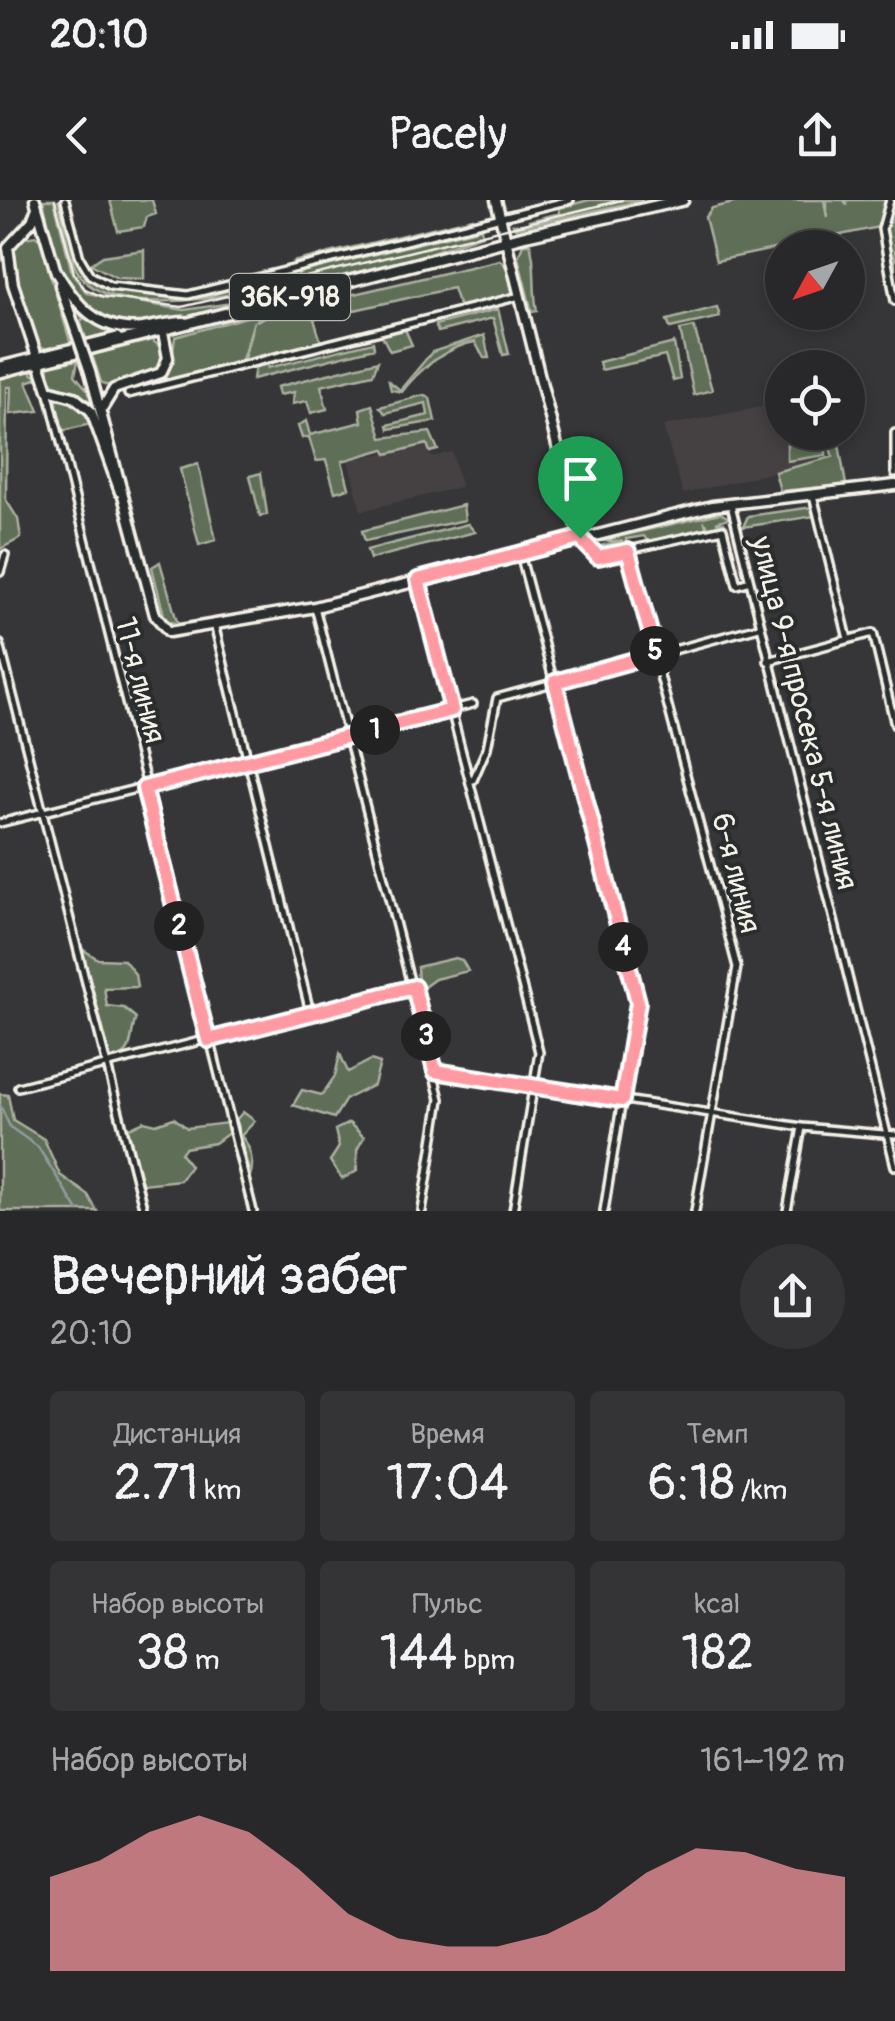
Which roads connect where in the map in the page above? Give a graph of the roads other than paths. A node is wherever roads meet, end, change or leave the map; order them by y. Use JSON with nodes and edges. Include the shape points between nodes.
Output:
{"nodes":[{"id":1,"x":64,"y":200,"type":"edge"},
{"id":2,"x":496,"y":200,"type":"edge"},
{"id":3,"x":570,"y":200,"type":"edge"},
{"id":4,"x":684,"y":200,"type":"edge"},
{"id":5,"x":890,"y":200,"type":"edge"},
{"id":6,"x":36,"y":204,"type":"edge"},
{"id":7,"x":500,"y":218,"type":"junction"},
{"id":8,"x":20,"y":233,"type":"junction"},
{"id":9,"x":45,"y":238,"type":"junction"},
{"id":10,"x":506,"y":241,"type":"junction"},
{"id":11,"x":55,"y":269,"type":"junction"},
{"id":12,"x":520,"y":296,"type":"junction"},
{"id":13,"x":895,"y":301,"type":"edge"},
{"id":14,"x":198,"y":321,"type":"junction"},
{"id":15,"x":184,"y":322,"type":"junction"},
{"id":16,"x":163,"y":332,"type":"junction"},
{"id":17,"x":38,"y":360,"type":"junction"},
{"id":18,"x":0,"y":368,"type":"edge"},
{"id":19,"x":90,"y":374,"type":"junction"},
{"id":20,"x":114,"y":389,"type":"junction"},
{"id":21,"x":48,"y":390,"type":"junction"},
{"id":22,"x":128,"y":394,"type":"dead end"},
{"id":23,"x":102,"y":411,"type":"junction"},
{"id":24,"x":895,"y":433,"type":"edge"},
{"id":25,"x":895,"y":473,"type":"edge"},
{"id":26,"x":895,"y":485,"type":"edge"},
{"id":27,"x":813,"y":492,"type":"junction"},
{"id":28,"x":126,"y":500,"type":"junction"},
{"id":29,"x":730,"y":503,"type":"junction"},
{"id":30,"x":580,"y":538,"type":"junction"},
{"id":31,"x":740,"y":549,"type":"junction"},
{"id":32,"x":628,"y":551,"type":"junction"},
{"id":33,"x":729,"y":552,"type":"junction"},
{"id":34,"x":520,"y":554,"type":"junction"},
{"id":35,"x":5,"y":555,"type":"dead end"},
{"id":36,"x":0,"y":572,"type":"edge"},
{"id":37,"x":418,"y":580,"type":"junction"},
{"id":38,"x":747,"y":582,"type":"junction"},
{"id":39,"x":315,"y":607,"type":"junction"},
{"id":40,"x":214,"y":624,"type":"junction"},
{"id":41,"x":758,"y":628,"type":"junction"},
{"id":42,"x":848,"y":640,"type":"junction"},
{"id":43,"x":0,"y":644,"type":"edge"},
{"id":44,"x":656,"y":654,"type":"junction"},
{"id":45,"x":768,"y":661,"type":"junction"},
{"id":46,"x":555,"y":682,"type":"junction"},
{"id":47,"x":473,"y":704,"type":"dead end"},
{"id":48,"x":452,"y":710,"type":"junction"},
{"id":49,"x":895,"y":725,"type":"edge"},
{"id":50,"x":349,"y":737,"type":"junction"},
{"id":51,"x":246,"y":761,"type":"junction"},
{"id":52,"x":472,"y":781,"type":"junction"},
{"id":53,"x":144,"y":788,"type":"junction"},
{"id":54,"x":42,"y":813,"type":"junction"},
{"id":55,"x":0,"y":823,"type":"edge"},
{"id":56,"x":414,"y":987,"type":"junction"},
{"id":57,"x":310,"y":1012,"type":"junction"},
{"id":58,"x":208,"y":1040,"type":"junction"},
{"id":59,"x":107,"y":1066,"type":"junction"},
{"id":60,"x":435,"y":1071,"type":"junction"},
{"id":61,"x":534,"y":1086,"type":"junction"},
{"id":62,"x":18,"y":1088,"type":"dead end"},
{"id":63,"x":622,"y":1100,"type":"junction"},
{"id":64,"x":711,"y":1113,"type":"junction"},
{"id":65,"x":802,"y":1127,"type":"junction"},
{"id":66,"x":891,"y":1136,"type":"edge"},
{"id":67,"x":895,"y":1166,"type":"edge"},
{"id":68,"x":144,"y":1211,"type":"edge"},
{"id":69,"x":253,"y":1211,"type":"edge"},
{"id":70,"x":422,"y":1211,"type":"edge"},
{"id":71,"x":513,"y":1211,"type":"edge"},
{"id":72,"x":604,"y":1211,"type":"edge"},
{"id":73,"x":695,"y":1211,"type":"edge"},
{"id":74,"x":787,"y":1211,"type":"edge"}],
"edges":[{"from":1,"to":7,"type":"street","via":[[90,275],[147,292],[208,292]]},
{"from":2,"to":7,"type":"main road"},
{"from":3,"to":7,"type":"street"},
{"from":4,"to":10,"type":"main road","number":"36К-918"},
{"from":5,"to":13,"type":"street","via":[[882,229]]},
{"from":6,"to":8,"type":"main road"},
{"from":6,"to":9,"type":"main road"},
{"from":7,"to":10,"type":"main road"},
{"from":8,"to":9,"type":"main road"},
{"from":8,"to":17,"type":"main road","via":[[8,258]]},
{"from":9,"to":11,"type":"main road"},
{"from":10,"to":12,"type":"main road"},
{"from":10,"to":14,"type":"main road","number":"36К-918"},
{"from":11,"to":15,"type":"main road","via":[[76,302],[101,322],[130,328]]},
{"from":11,"to":19,"type":"main road","bridge":true},
{"from":12,"to":22,"type":"street"},
{"from":12,"to":30,"type":"main road"},
{"from":14,"to":15,"type":"main road","number":"36К-918"},
{"from":14,"to":16,"type":"main road","number":"36К-918"},
{"from":15,"to":17,"type":"main road","number":"36К-918"},
{"from":16,"to":17,"type":"main road","number":"36К-918"},
{"from":16,"to":20,"type":"main road","via":[[168,358],[161,373]]},
{"from":17,"to":18,"type":"main road","number":"36К-918"},
{"from":17,"to":21,"type":"main road"},
{"from":19,"to":20,"type":"main road"},
{"from":19,"to":23,"type":"main road"},
{"from":20,"to":23,"type":"main road"},
{"from":21,"to":28,"type":"main road","via":[[74,397],[91,411]]},
{"from":21,"to":53,"type":"street","name":"11-я линия"},
{"from":23,"to":28,"type":"main road"},
{"from":24,"to":25,"type":"street"},
{"from":26,"to":27,"type":"main road"},
{"from":27,"to":29,"type":"main road"},
{"from":27,"to":42,"type":"street"},
{"from":28,"to":40,"type":"main road","via":[[165,631]]},
{"from":29,"to":30,"type":"main road"},
{"from":29,"to":31,"type":"street","name":"улица 9-я просека 5-я линия"},
{"from":30,"to":32,"type":"street","via":[[598,557]]},
{"from":30,"to":34,"type":"main road"},
{"from":31,"to":33,"type":"street"},
{"from":31,"to":38,"type":"street","name":"улица 9-я просека 5-я линия"},
{"from":32,"to":33,"type":"street","via":[[723,528]]},
{"from":32,"to":44,"type":"street","name":"6-я линия"},
{"from":33,"to":38,"type":"street","via":[[737,585]]},
{"from":34,"to":37,"type":"main road"},
{"from":34,"to":46,"type":"street"},
{"from":35,"to":36,"type":"street"},
{"from":37,"to":39,"type":"main road"},
{"from":37,"to":48,"type":"street"},
{"from":38,"to":41,"type":"street","name":"улица 9-я просека 5-я линия"},
{"from":39,"to":40,"type":"main road"},
{"from":39,"to":50,"type":"street"},
{"from":40,"to":51,"type":"street"},
{"from":41,"to":44,"type":"street"},
{"from":41,"to":45,"type":"street","name":"улица 9-я просека 5-я линия"},
{"from":42,"to":45,"type":"street"},
{"from":42,"to":49,"type":"street","via":[[873,634]]},
{"from":43,"to":54,"type":"street"},
{"from":44,"to":46,"type":"street"},
{"from":44,"to":64,"type":"street","name":"6-я линия","via":[[736,967]]},
{"from":45,"to":66,"type":"street","name":"улица 9-я просека 5-я линия"},
{"from":46,"to":52,"type":"street","via":[[497,698],[488,748]]},
{"from":46,"to":63,"type":"street","via":[[638,1002]]},
{"from":47,"to":48,"type":"street"},
{"from":48,"to":50,"type":"street"},
{"from":48,"to":52,"type":"street"},
{"from":50,"to":51,"type":"street"},
{"from":50,"to":56,"type":"street"},
{"from":51,"to":53,"type":"street"},
{"from":51,"to":57,"type":"street"},
{"from":52,"to":61,"type":"street","via":[[538,1052]]},
{"from":53,"to":54,"type":"street"},
{"from":53,"to":58,"type":"street","name":"11-я линия"},
{"from":54,"to":55,"type":"street"},
{"from":54,"to":59,"type":"street"},
{"from":56,"to":57,"type":"street"},
{"from":56,"to":60,"type":"street"},
{"from":57,"to":58,"type":"street"},
{"from":58,"to":59,"type":"street"},
{"from":58,"to":69,"type":"street","name":"11-я линия"},
{"from":59,"to":62,"type":"street"},
{"from":59,"to":68,"type":"street"},
{"from":60,"to":61,"type":"street"},
{"from":60,"to":70,"type":"street","via":[[440,1099]]},
{"from":61,"to":63,"type":"street"},
{"from":61,"to":71,"type":"street"},
{"from":63,"to":64,"type":"street"},
{"from":63,"to":72,"type":"street"},
{"from":64,"to":65,"type":"street"},
{"from":64,"to":73,"type":"street","name":"6-я линия"},
{"from":65,"to":66,"type":"street"},
{"from":65,"to":74,"type":"street"},
{"from":66,"to":67,"type":"street","name":"улица 9-я просека 5-я линия"}]}
